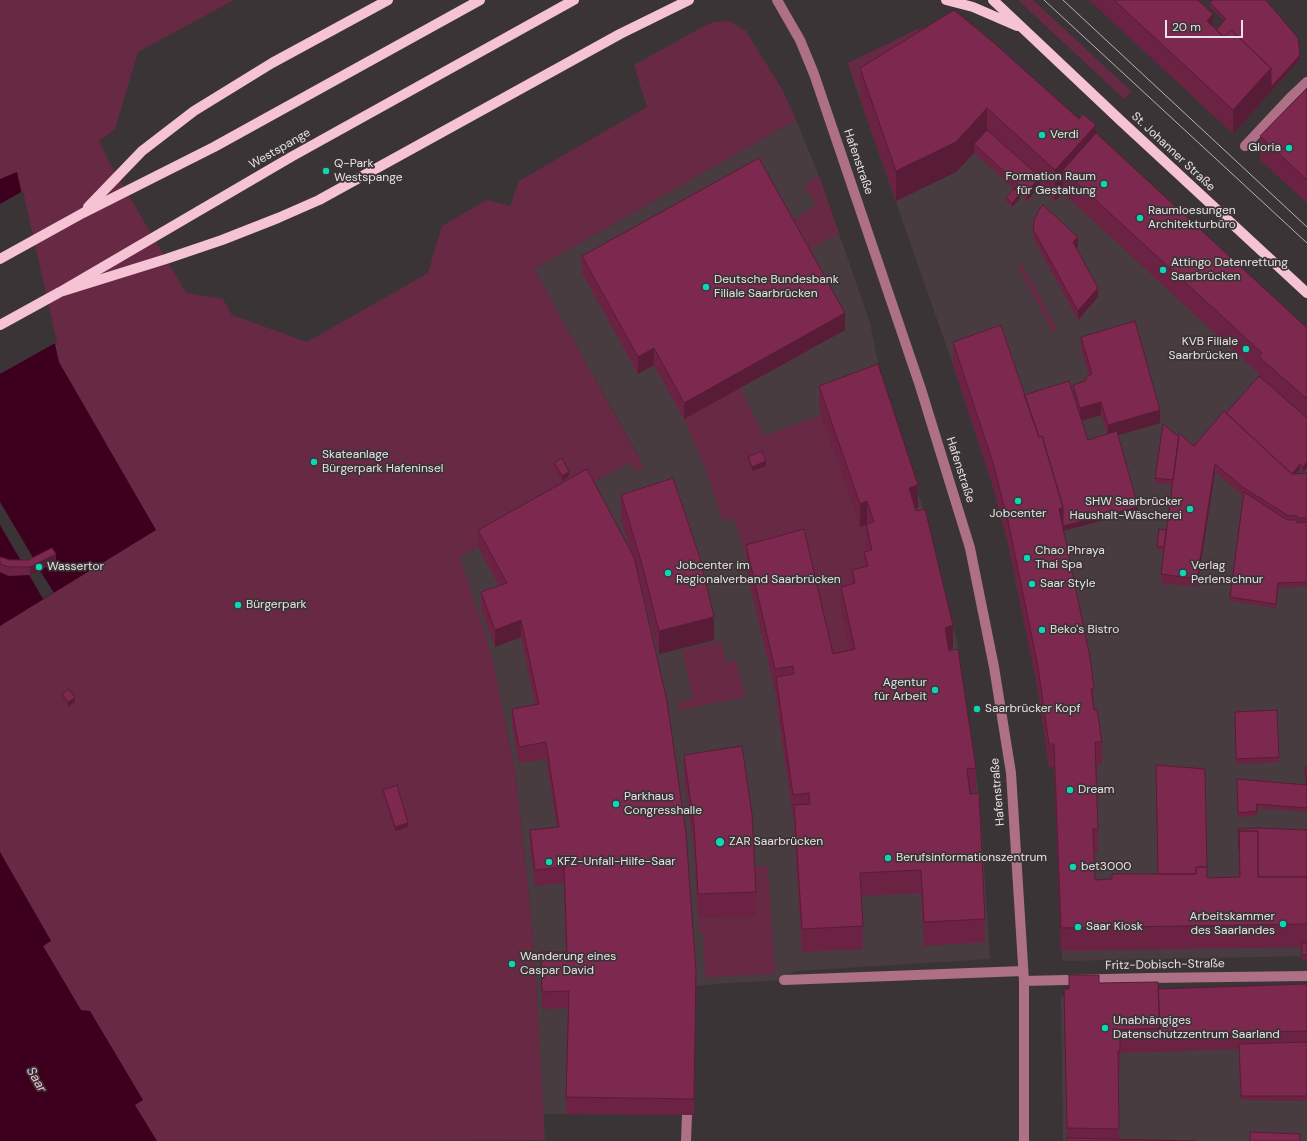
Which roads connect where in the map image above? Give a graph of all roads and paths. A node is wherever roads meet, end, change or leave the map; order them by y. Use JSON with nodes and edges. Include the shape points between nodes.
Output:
{"nodes":[{"id":1,"x":388,"y":0,"type":"edge"},
{"id":2,"x":480,"y":0,"type":"edge"},
{"id":3,"x":574,"y":0,"type":"edge"},
{"id":4,"x":689,"y":0,"type":"edge"},
{"id":5,"x":777,"y":0,"type":"edge"},
{"id":6,"x":946,"y":0,"type":"edge"},
{"id":7,"x":992,"y":0,"type":"edge"},
{"id":8,"x":1023,"y":29,"type":"junction"},
{"id":9,"x":1307,"y":82,"type":"edge"},
{"id":10,"x":1245,"y":146,"type":"dead end"},
{"id":11,"x":83,"y":213,"type":"junction"},
{"id":12,"x":0,"y":259,"type":"edge"},
{"id":13,"x":60,"y":292,"type":"junction"},
{"id":14,"x":1307,"y":293,"type":"edge"},
{"id":15,"x":0,"y":325,"type":"edge"},
{"id":16,"x":1023,"y":971,"type":"junction"},
{"id":17,"x":1307,"y":976,"type":"edge"},
{"id":18,"x":784,"y":980,"type":"dead end"},
{"id":19,"x":1024,"y":982,"type":"junction"},
{"id":20,"x":687,"y":1115,"type":"edge"},
{"id":21,"x":686,"y":1141,"type":"edge"},
{"id":22,"x":1024,"y":1141,"type":"edge"}],
"edges":[{"from":1,"to":11,"type":"main road","via":[[272,63],[194,111],[142,151]]},
{"from":2,"to":11,"type":"main road","via":[[214,147]]},
{"from":3,"to":13,"type":"main road","name":"Westspange","via":[[291,158]]},
{"from":4,"to":13,"type":"main road","via":[[620,34],[319,200],[222,240]]},
{"from":5,"to":16,"type":"street","name":"Hafenstraße","via":[[800,40],[814,74],[918,379],[970,548],[994,667],[1011,773]]},
{"from":6,"to":8,"type":"main road","name":"St. Johanner Straße","via":[[973,7]]},
{"from":7,"to":8,"type":"main road","name":"St. Johanner Straße"},
{"from":8,"to":14,"type":"main road","name":"St. Johanner Straße"},
{"from":9,"to":10,"type":"street"},
{"from":11,"to":12,"type":"main road"},
{"from":13,"to":15,"type":"main road","name":"Westspange"},
{"from":16,"to":18,"type":"street"},
{"from":16,"to":19,"type":"street","name":"Hafenstraße"},
{"from":17,"to":19,"type":"street","name":"Fritz-Dobisch-Straße"},
{"from":19,"to":22,"type":"street","name":"Hafenstraße"},
{"from":20,"to":21,"type":"street"}]}
